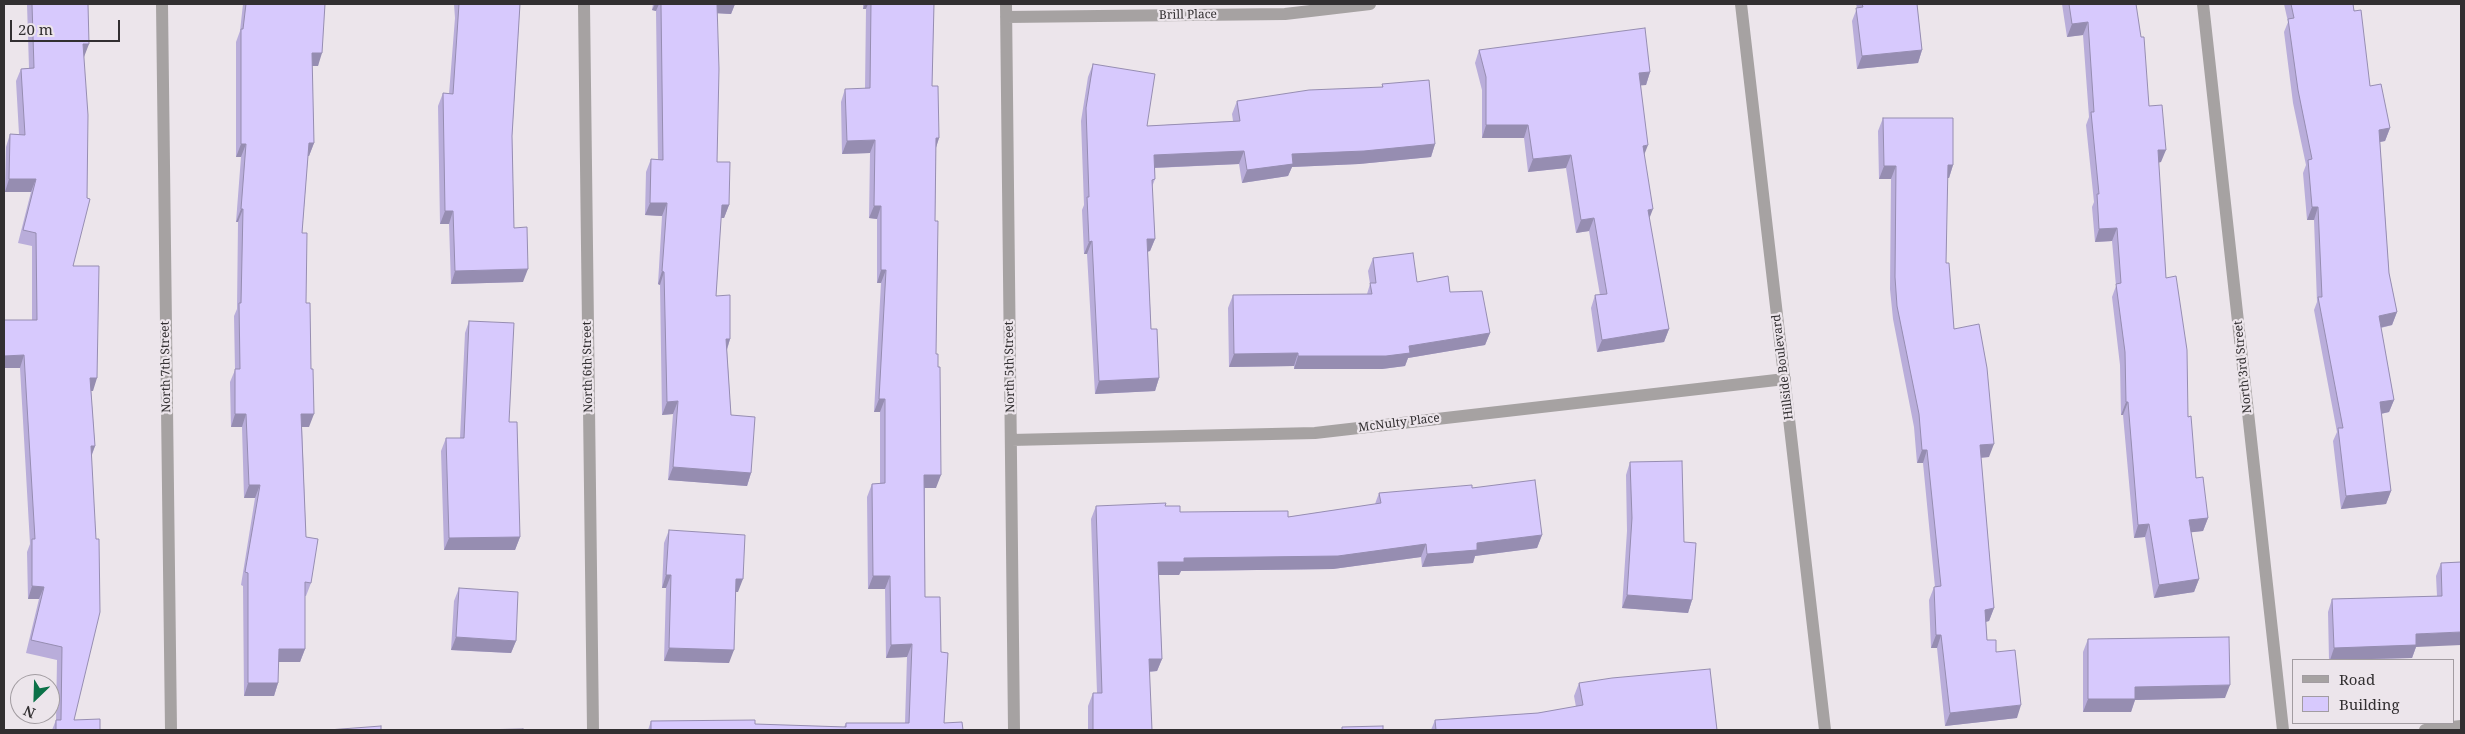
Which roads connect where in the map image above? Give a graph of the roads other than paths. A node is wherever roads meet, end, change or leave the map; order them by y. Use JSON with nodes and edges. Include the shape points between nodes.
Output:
{"nodes":[{"id":1,"x":162,"y":4,"type":"edge"},
{"id":2,"x":584,"y":4,"type":"edge"},
{"id":3,"x":1006,"y":4,"type":"edge"},
{"id":4,"x":1370,"y":4,"type":"edge"},
{"id":5,"x":1742,"y":4,"type":"edge"},
{"id":6,"x":2203,"y":4,"type":"edge"},
{"id":7,"x":1006,"y":17,"type":"junction"},
{"id":8,"x":1785,"y":379,"type":"junction"},
{"id":9,"x":1011,"y":440,"type":"junction"},
{"id":10,"x":2461,"y":726,"type":"edge"},
{"id":11,"x":170,"y":730,"type":"edge"},
{"id":12,"x":593,"y":730,"type":"edge"},
{"id":13,"x":1014,"y":730,"type":"edge"},
{"id":14,"x":1825,"y":730,"type":"edge"},
{"id":15,"x":2283,"y":730,"type":"edge"},
{"id":16,"x":2425,"y":730,"type":"edge"}],
"edges":[{"from":1,"to":11,"type":"street","name":"North 7th Street"},
{"from":2,"to":12,"type":"street","name":"North 6th Street"},
{"from":3,"to":7,"type":"street","name":"North 5th Street"},
{"from":4,"to":7,"type":"street","name":"Brill Place","via":[[1285,14]]},
{"from":5,"to":8,"type":"street","name":"Hillside Boulevard"},
{"from":6,"to":15,"type":"street","name":"North 3rd Street"},
{"from":7,"to":9,"type":"street","name":"North 5th Street"},
{"from":8,"to":9,"type":"street","name":"McNulty Place","via":[[1315,433]]},
{"from":8,"to":14,"type":"street","name":"Hillside Boulevard"},
{"from":9,"to":13,"type":"street","name":"North 5th Street"},
{"from":10,"to":16,"type":"street"}]}
